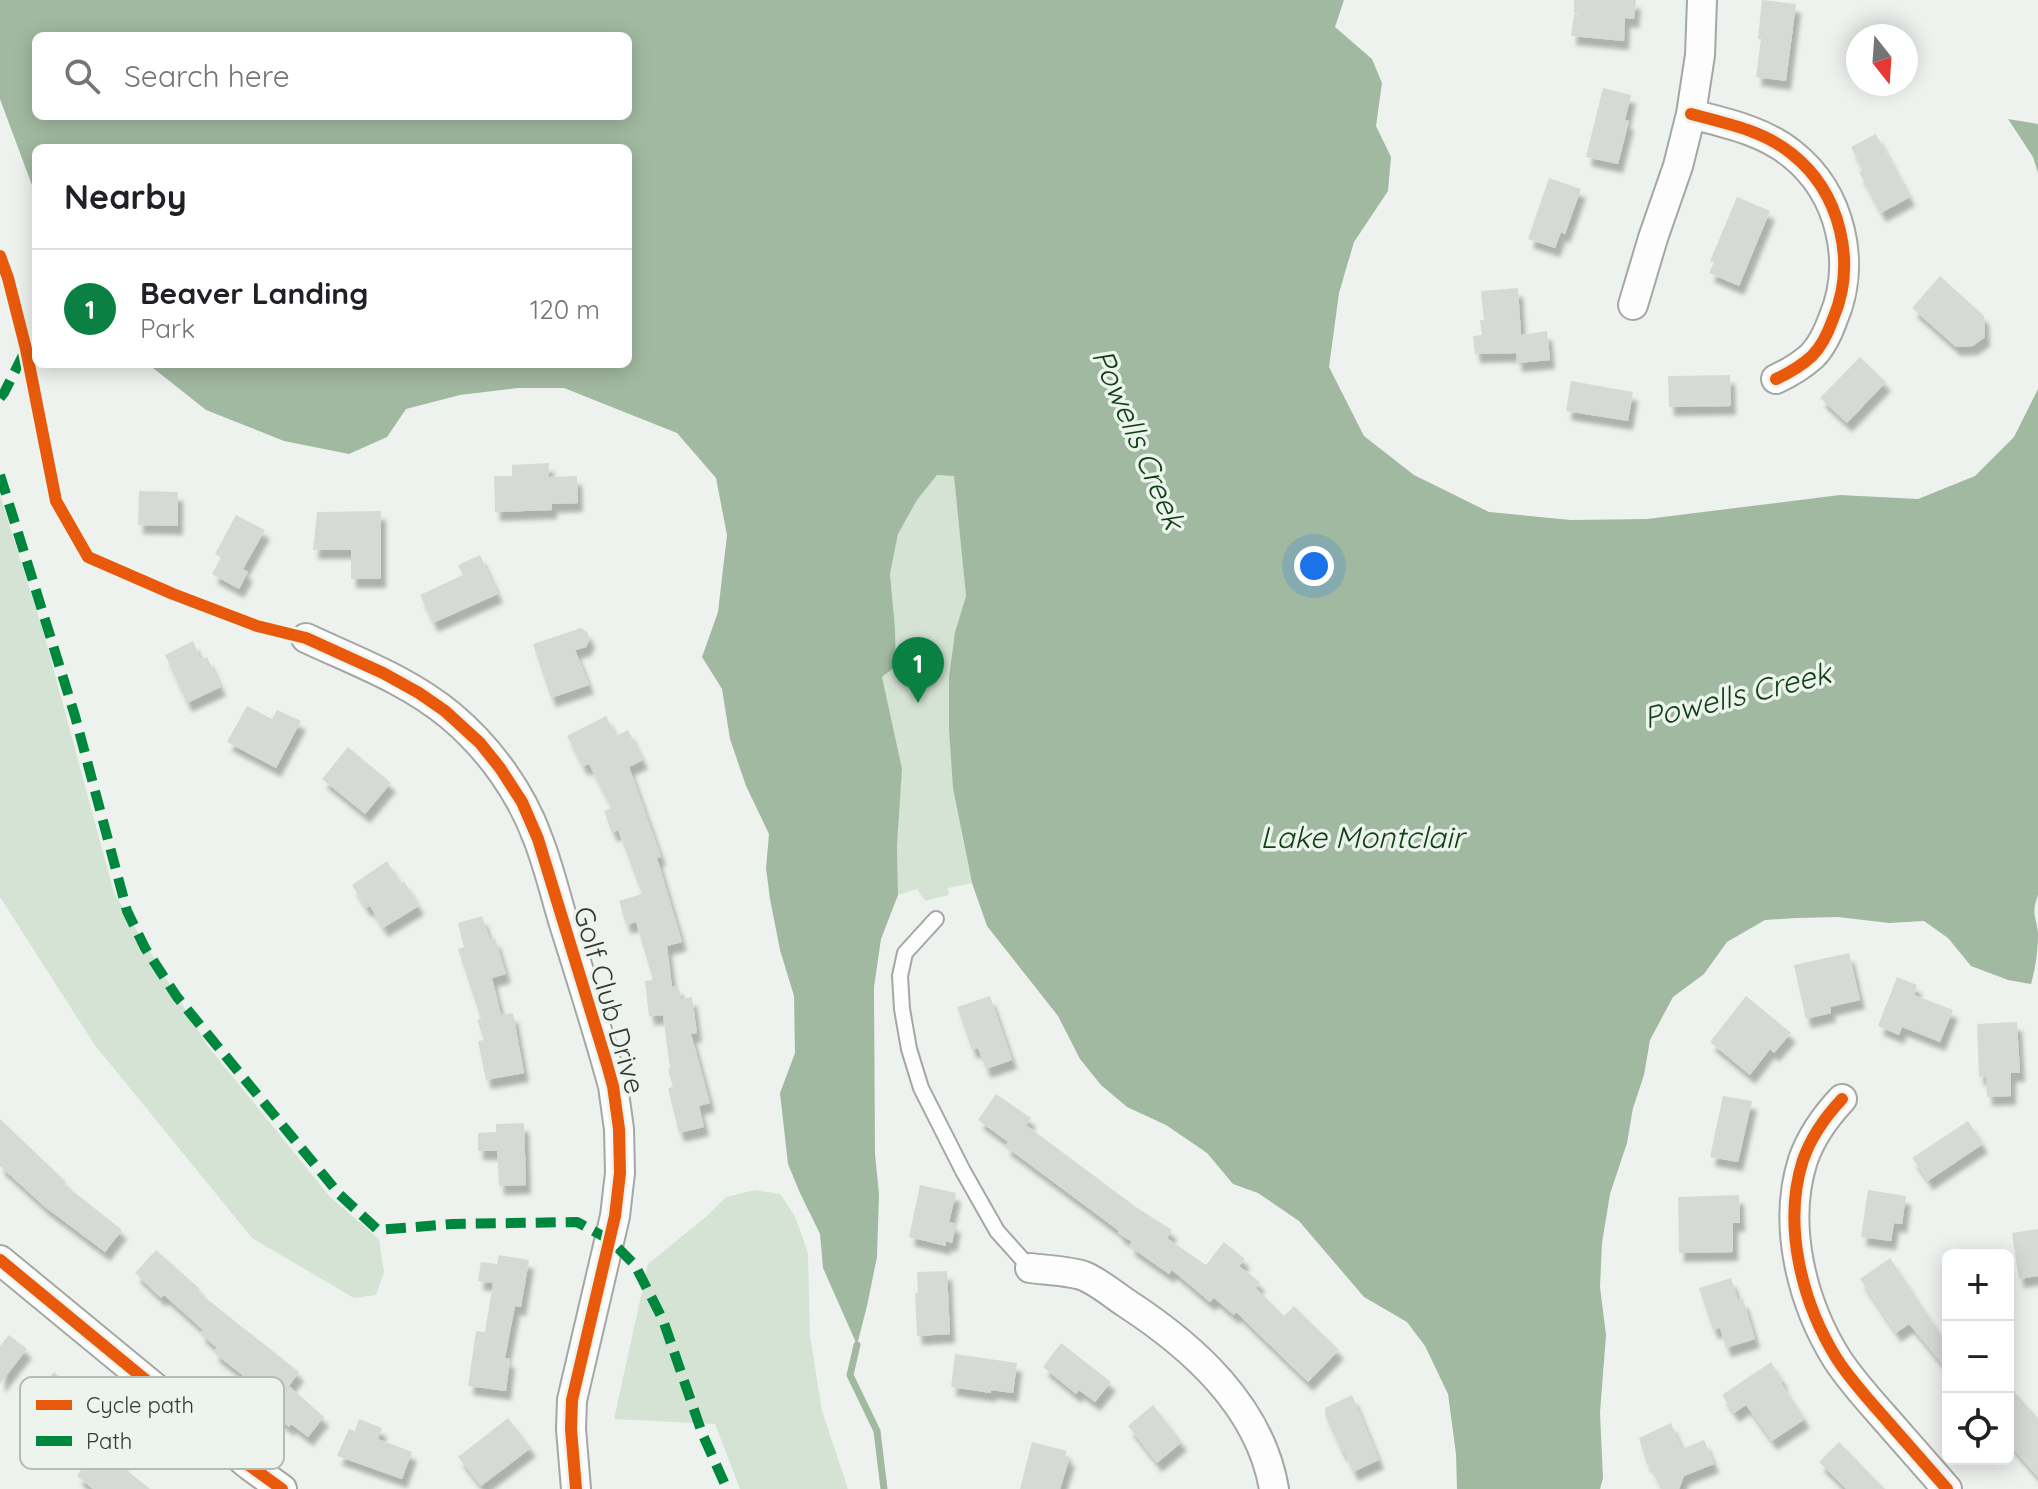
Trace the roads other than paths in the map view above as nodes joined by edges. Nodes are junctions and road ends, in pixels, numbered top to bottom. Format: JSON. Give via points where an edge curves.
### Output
{"nodes":[{"id":1,"x":1702,"y":0,"type":"edge"},
{"id":2,"x":1691,"y":114,"type":"junction"},
{"id":3,"x":1633,"y":305,"type":"dead end"},
{"id":4,"x":1776,"y":379,"type":"dead end"},
{"id":5,"x":306,"y":638,"type":"dead end"},
{"id":6,"x":936,"y":919,"type":"dead end"},
{"id":7,"x":1842,"y":1099,"type":"dead end"},
{"id":8,"x":0,"y":1260,"type":"edge"},
{"id":9,"x":1030,"y":1268,"type":"joint"},
{"id":10,"x":142,"y":1377,"type":"edge"},
{"id":11,"x":254,"y":1469,"type":"edge"},
{"id":12,"x":282,"y":1489,"type":"edge"},
{"id":13,"x":576,"y":1489,"type":"edge"},
{"id":14,"x":1274,"y":1489,"type":"edge"},
{"id":15,"x":1947,"y":1489,"type":"edge"}],
"edges":[{"from":1,"to":2,"type":"street"},
{"from":2,"to":3,"type":"street"},
{"from":2,"to":4,"type":"street","via":[[1770,138],[1794,155],[1822,189],[1840,229],[1845,278],[1827,335],[1797,369]]},
{"from":5,"to":13,"type":"street","name":"Golf Club Drive","via":[[383,673],[451,716],[500,768],[538,839],[613,1086],[619,1129],[615,1216],[572,1400]]},
{"from":6,"to":9,"type":"lane","via":[[905,953],[900,976],[909,1049],[921,1088],[963,1171],[997,1231]]},
{"from":7,"to":15,"type":"street","via":[[1816,1132],[1797,1189],[1795,1222],[1808,1298],[1838,1360]]},
{"from":8,"to":10,"type":"street"},
{"from":9,"to":14,"type":"street","via":[[1085,1276],[1172,1336],[1209,1369],[1247,1418]]},
{"from":11,"to":12,"type":"street"}]}
